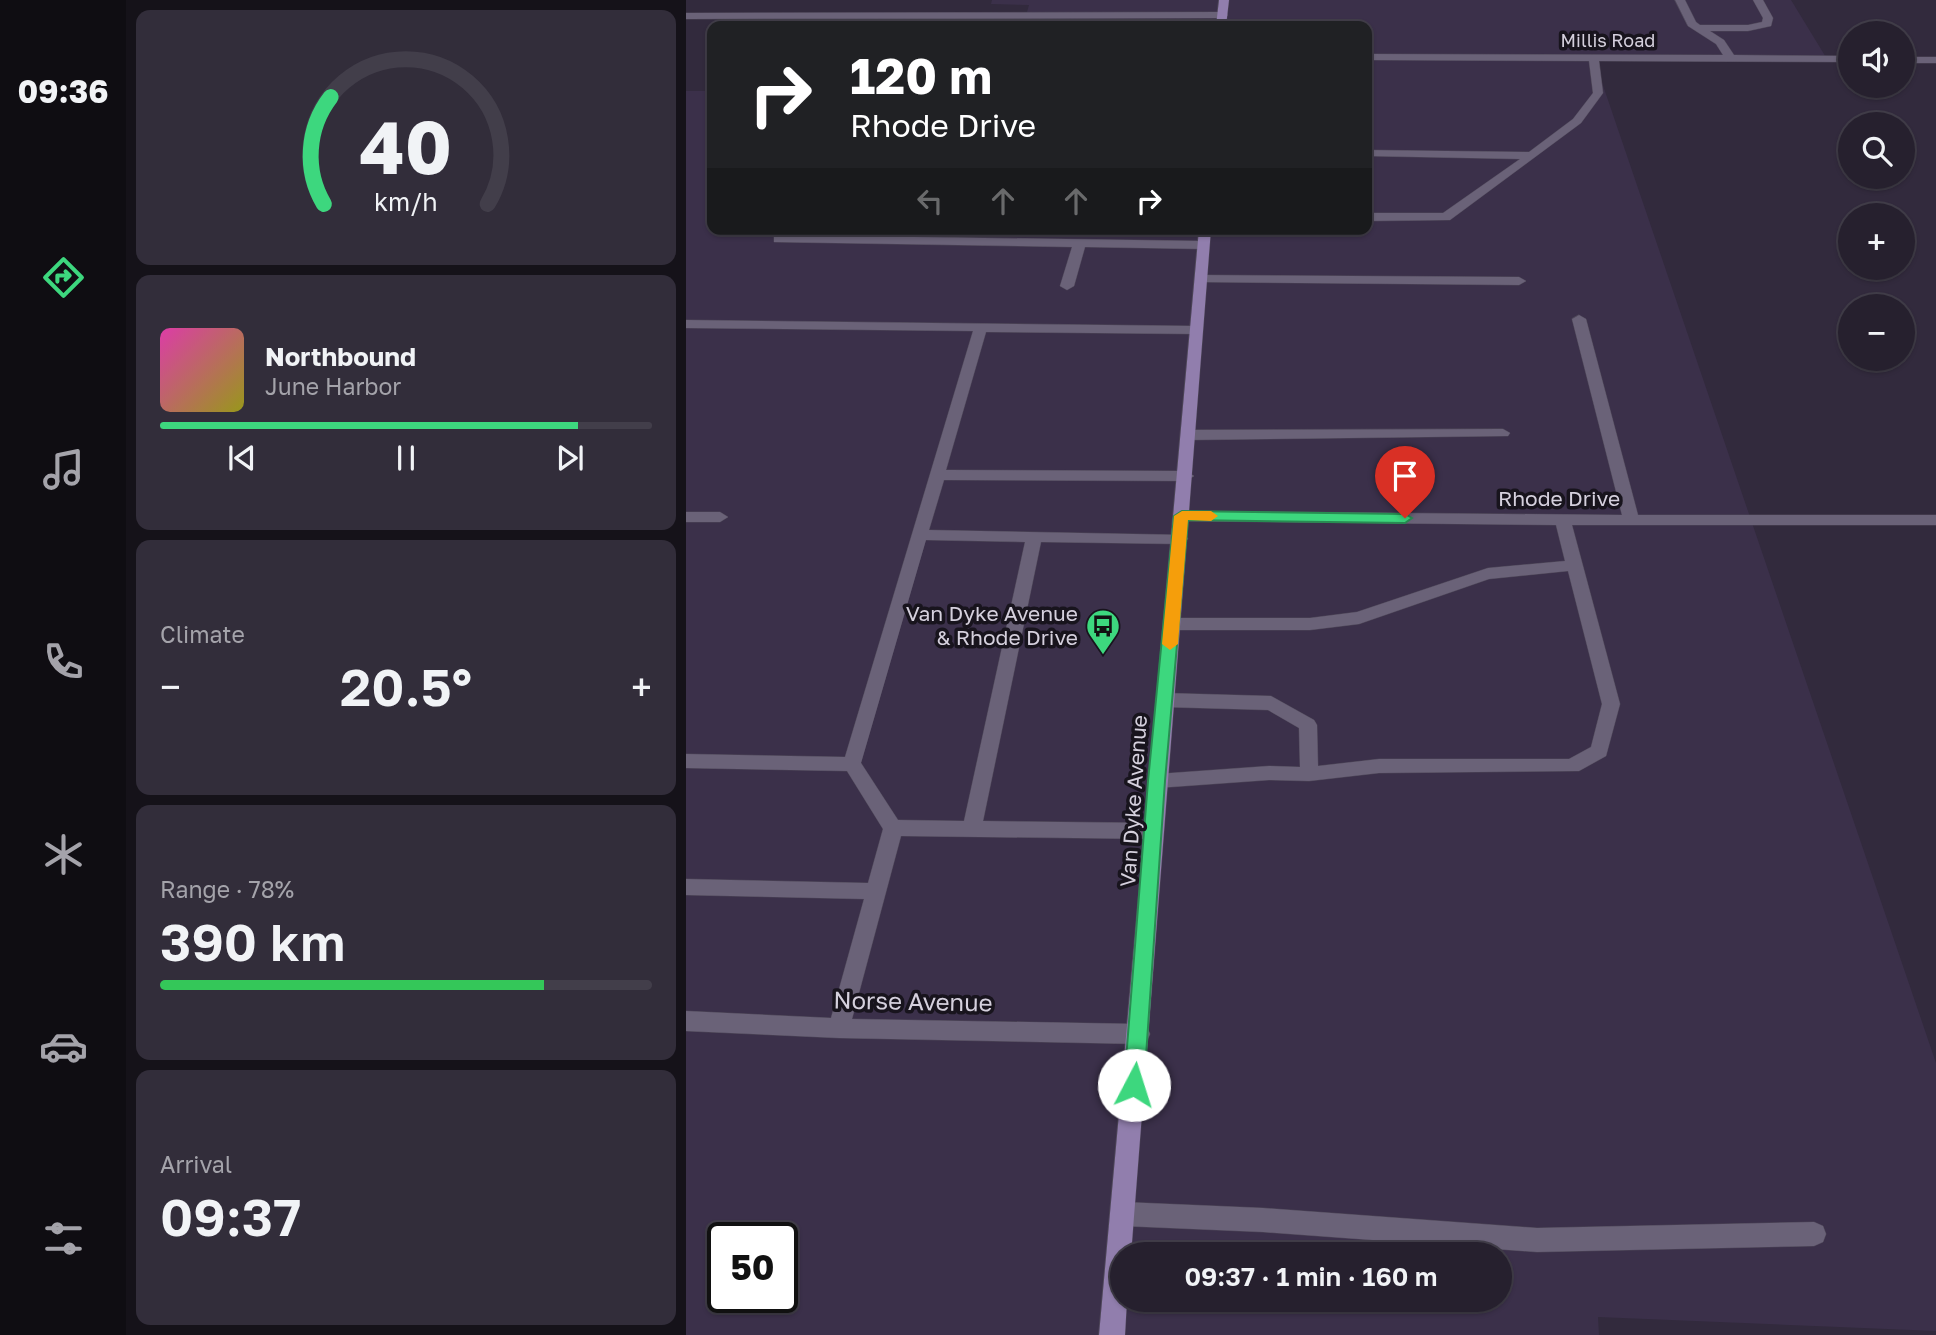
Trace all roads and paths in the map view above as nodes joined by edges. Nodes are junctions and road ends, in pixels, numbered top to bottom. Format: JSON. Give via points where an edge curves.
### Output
{"nodes":[{"id":1,"x":1224,"y":0,"type":"edge"},
{"id":2,"x":1680,"y":0,"type":"edge"},
{"id":3,"x":1758,"y":0,"type":"edge"},
{"id":4,"x":1223,"y":15,"type":"junction"},
{"id":5,"x":686,"y":16,"type":"edge"},
{"id":6,"x":1222,"y":21,"type":"edge"},
{"id":7,"x":1698,"y":28,"type":"junction"},
{"id":8,"x":1372,"y":57,"type":"edge"},
{"id":9,"x":1594,"y":59,"type":"junction"},
{"id":10,"x":1731,"y":59,"type":"junction"},
{"id":11,"x":1838,"y":60,"type":"edge"},
{"id":12,"x":1915,"y":60,"type":"edge"},
{"id":13,"x":1936,"y":60,"type":"edge"},
{"id":14,"x":1372,"y":153,"type":"edge"},
{"id":15,"x":1532,"y":156,"type":"junction"},
{"id":16,"x":1372,"y":217,"type":"edge"},
{"id":17,"x":1204,"y":237,"type":"edge"},
{"id":18,"x":778,"y":239,"type":"dead end"},
{"id":19,"x":1079,"y":244,"type":"junction"},
{"id":20,"x":1200,"y":279,"type":"junction"},
{"id":21,"x":1519,"y":281,"type":"dead end"},
{"id":22,"x":1067,"y":286,"type":"dead end"},
{"id":23,"x":1579,"y":319,"type":"dead end"},
{"id":24,"x":686,"y":324,"type":"edge"},
{"id":25,"x":981,"y":327,"type":"junction"},
{"id":26,"x":1196,"y":330,"type":"junction"},
{"id":27,"x":1503,"y":433,"type":"dead end"},
{"id":28,"x":1189,"y":435,"type":"junction"},
{"id":29,"x":937,"y":475,"type":"junction"},
{"id":30,"x":1186,"y":475,"type":"junction"},
{"id":31,"x":1182,"y":516,"type":"junction"},
{"id":32,"x":686,"y":517,"type":"edge"},
{"id":33,"x":720,"y":517,"type":"dead end"},
{"id":34,"x":1563,"y":520,"type":"junction"},
{"id":35,"x":1631,"y":520,"type":"junction"},
{"id":36,"x":1936,"y":520,"type":"edge"},
{"id":37,"x":919,"y":535,"type":"junction"},
{"id":38,"x":1034,"y":537,"type":"junction"},
{"id":39,"x":1180,"y":539,"type":"junction"},
{"id":40,"x":1576,"y":565,"type":"junction"},
{"id":41,"x":1172,"y":624,"type":"junction"},
{"id":42,"x":1164,"y":700,"type":"junction"},
{"id":43,"x":686,"y":761,"type":"edge"},
{"id":44,"x":852,"y":764,"type":"junction"},
{"id":45,"x":1309,"y":774,"type":"junction"},
{"id":46,"x":1157,"y":781,"type":"junction"},
{"id":47,"x":893,"y":828,"type":"junction"},
{"id":48,"x":972,"y":829,"type":"junction"},
{"id":49,"x":1154,"y":831,"type":"junction"},
{"id":50,"x":686,"y":887,"type":"edge"},
{"id":51,"x":875,"y":891,"type":"junction"},
{"id":52,"x":686,"y":1021,"type":"edge"},
{"id":53,"x":839,"y":1028,"type":"junction"},
{"id":54,"x":1139,"y":1034,"type":"junction"},
{"id":55,"x":1123,"y":1214,"type":"junction"},
{"id":56,"x":1814,"y":1234,"type":"dead end"},
{"id":57,"x":1112,"y":1335,"type":"edge"}],
"edges":[{"from":1,"to":4,"type":"main road"},
{"from":2,"to":7,"type":"street"},
{"from":3,"to":7,"type":"street","via":[[1768,24]]},
{"from":4,"to":5,"type":"street"},
{"from":4,"to":6,"type":"main road"},
{"from":7,"to":10,"type":"street","via":[[1720,42]]},
{"from":8,"to":9,"type":"street","name":"Millis Road"},
{"from":9,"to":10,"type":"street","name":"Millis Road"},
{"from":9,"to":15,"type":"street","via":[[1598,93],[1577,121]]},
{"from":10,"to":11,"type":"street","name":"Millis Road"},
{"from":12,"to":13,"type":"street"},
{"from":14,"to":15,"type":"street"},
{"from":15,"to":16,"type":"street","via":[[1446,217]]},
{"from":17,"to":19,"type":"street"},
{"from":17,"to":20,"type":"main road","name":"Van Dyke Avenue"},
{"from":18,"to":19,"type":"street"},
{"from":19,"to":22,"type":"street"},
{"from":20,"to":21,"type":"street"},
{"from":20,"to":26,"type":"main road","name":"Van Dyke Avenue"},
{"from":23,"to":35,"type":"street"},
{"from":24,"to":25,"type":"street"},
{"from":25,"to":26,"type":"street"},
{"from":25,"to":29,"type":"street"},
{"from":26,"to":28,"type":"main road","name":"Van Dyke Avenue"},
{"from":27,"to":28,"type":"street"},
{"from":28,"to":30,"type":"main road","name":"Van Dyke Avenue"},
{"from":29,"to":30,"type":"street"},
{"from":29,"to":37,"type":"street"},
{"from":30,"to":31,"type":"main road","name":"Van Dyke Avenue"},
{"from":31,"to":34,"type":"street","name":"Rhode Drive"},
{"from":31,"to":39,"type":"main road","name":"Van Dyke Avenue"},
{"from":32,"to":33,"type":"street"},
{"from":34,"to":35,"type":"street","name":"Rhode Drive"},
{"from":34,"to":40,"type":"street"},
{"from":35,"to":36,"type":"street","name":"Rhode Drive"},
{"from":37,"to":38,"type":"street"},
{"from":37,"to":44,"type":"street"},
{"from":38,"to":39,"type":"street"},
{"from":38,"to":48,"type":"street"},
{"from":39,"to":41,"type":"main road","name":"Van Dyke Avenue"},
{"from":40,"to":41,"type":"street","via":[[1488,574],[1359,618],[1310,624]]},
{"from":40,"to":45,"type":"street","via":[[1611,704],[1599,751],[1572,766],[1379,766]]},
{"from":41,"to":42,"type":"main road","name":"Van Dyke Avenue"},
{"from":42,"to":45,"type":"street","via":[[1271,703],[1308,725]]},
{"from":42,"to":46,"type":"main road","name":"Van Dyke Avenue"},
{"from":43,"to":44,"type":"street"},
{"from":44,"to":47,"type":"street"},
{"from":45,"to":46,"type":"street"},
{"from":46,"to":49,"type":"main road","name":"Van Dyke Avenue"},
{"from":47,"to":48,"type":"street"},
{"from":47,"to":51,"type":"street"},
{"from":48,"to":49,"type":"street"},
{"from":49,"to":54,"type":"main road","name":"Van Dyke Avenue"},
{"from":50,"to":51,"type":"street"},
{"from":51,"to":53,"type":"street"},
{"from":52,"to":53,"type":"street","name":"Norse Avenue"},
{"from":53,"to":54,"type":"street","name":"Norse Avenue"},
{"from":54,"to":55,"type":"main road","name":"Van Dyke Avenue"},
{"from":55,"to":56,"type":"street","via":[[1537,1240]]},
{"from":55,"to":57,"type":"main road","name":"Van Dyke Avenue"}]}
